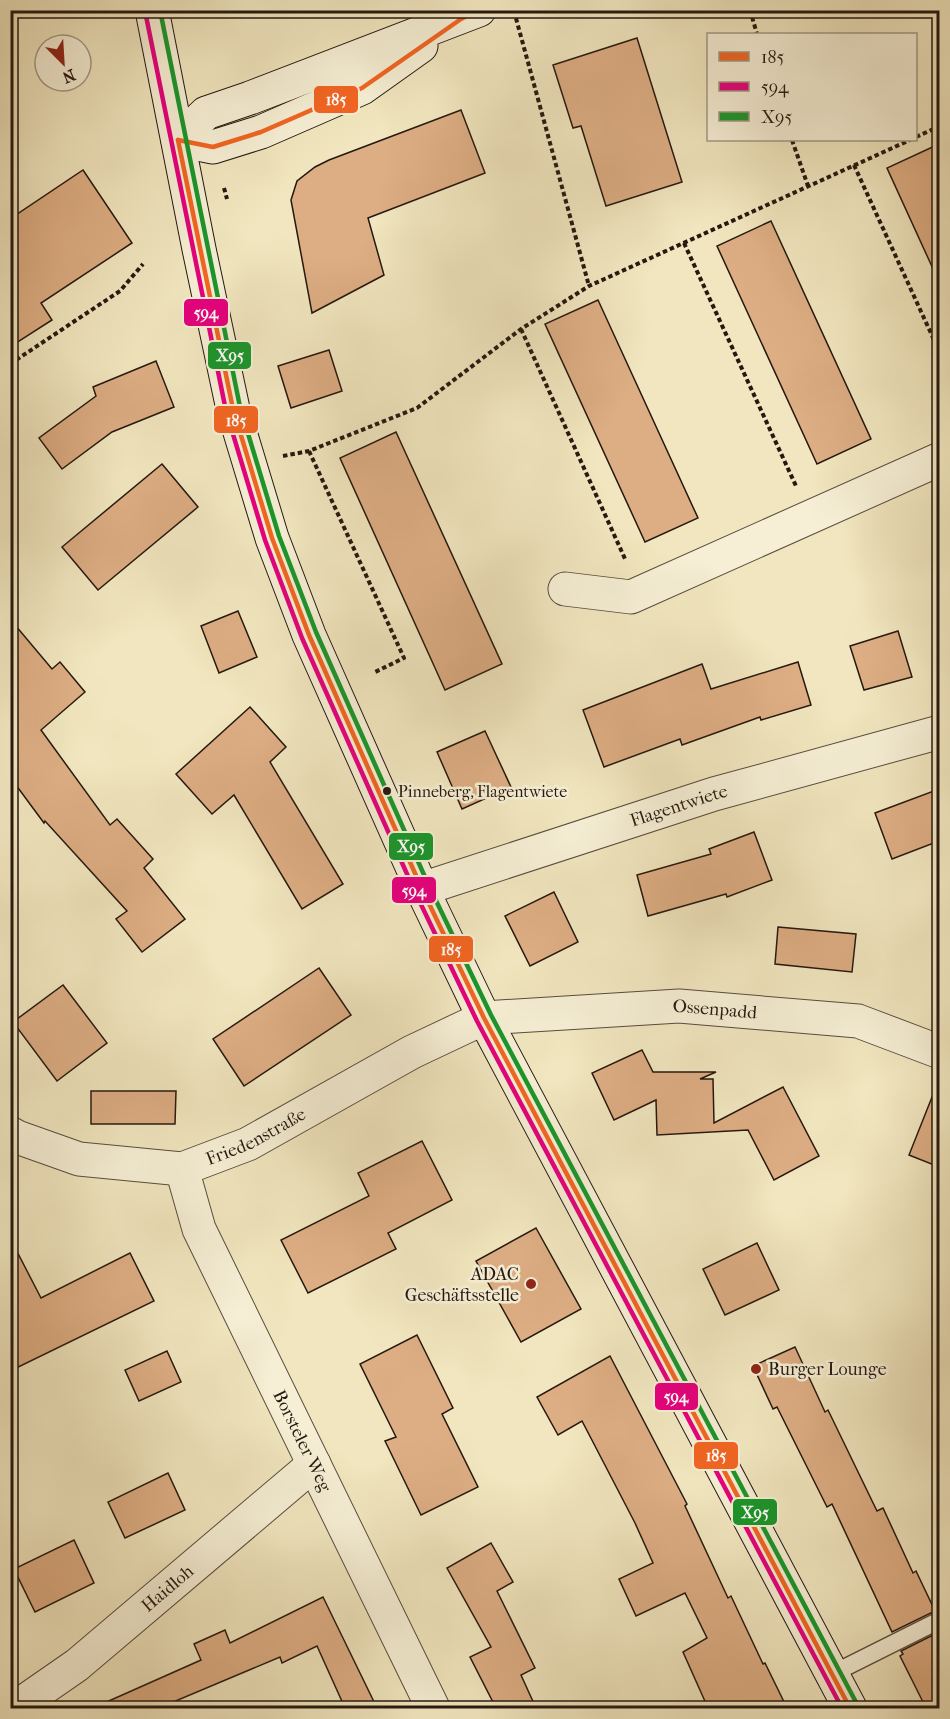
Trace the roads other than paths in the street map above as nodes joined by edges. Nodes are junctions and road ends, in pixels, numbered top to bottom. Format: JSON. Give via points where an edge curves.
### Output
{"nodes":[{"id":1,"x":152,"y":10,"type":"edge"},
{"id":2,"x":470,"y":15,"type":"edge"},
{"id":3,"x":178,"y":140,"type":"junction"},
{"id":4,"x":939,"y":459,"type":"edge"},
{"id":5,"x":565,"y":589,"type":"dead end"},
{"id":6,"x":939,"y":732,"type":"edge"},
{"id":7,"x":422,"y":889,"type":"junction"},
{"id":8,"x":483,"y":1018,"type":"junction"},
{"id":9,"x":939,"y":1052,"type":"edge"},
{"id":10,"x":10,"y":1132,"type":"edge"},
{"id":11,"x":182,"y":1169,"type":"junction"},
{"id":12,"x":314,"y":1464,"type":"junction"},
{"id":13,"x":939,"y":1620,"type":"edge"},
{"id":14,"x":832,"y":1674,"type":"junction"},
{"id":15,"x":15,"y":1708,"type":"edge"},
{"id":16,"x":433,"y":1708,"type":"edge"},
{"id":17,"x":850,"y":1708,"type":"edge"}],
"edges":[{"from":1,"to":3,"type":"street"},
{"from":2,"to":3,"type":"street","via":[[206,113]]},
{"from":3,"to":7,"type":"street","via":[[233,409],[257,492],[309,635]]},
{"from":4,"to":5,"type":"street","via":[[631,597]]},
{"from":6,"to":7,"type":"street","name":"Flagentwiete","via":[[714,795]]},
{"from":7,"to":8,"type":"street"},
{"from":8,"to":9,"type":"street","name":"Ossenpadd","via":[[679,1006],[858,1021]]},
{"from":8,"to":11,"type":"street","name":"Friedenstraße","via":[[412,1052],[248,1144]]},
{"from":8,"to":14,"type":"street"},
{"from":10,"to":11,"type":"street","name":"Friedenstraße","via":[[79,1159]]},
{"from":11,"to":12,"type":"street","name":"Borsteler Weg","via":[[199,1229]]},
{"from":12,"to":15,"type":"street","name":"Haidloh","via":[[77,1665]]},
{"from":12,"to":16,"type":"street","name":"Borsteler Weg"},
{"from":13,"to":14,"type":"lane"},
{"from":14,"to":17,"type":"street"}]}
